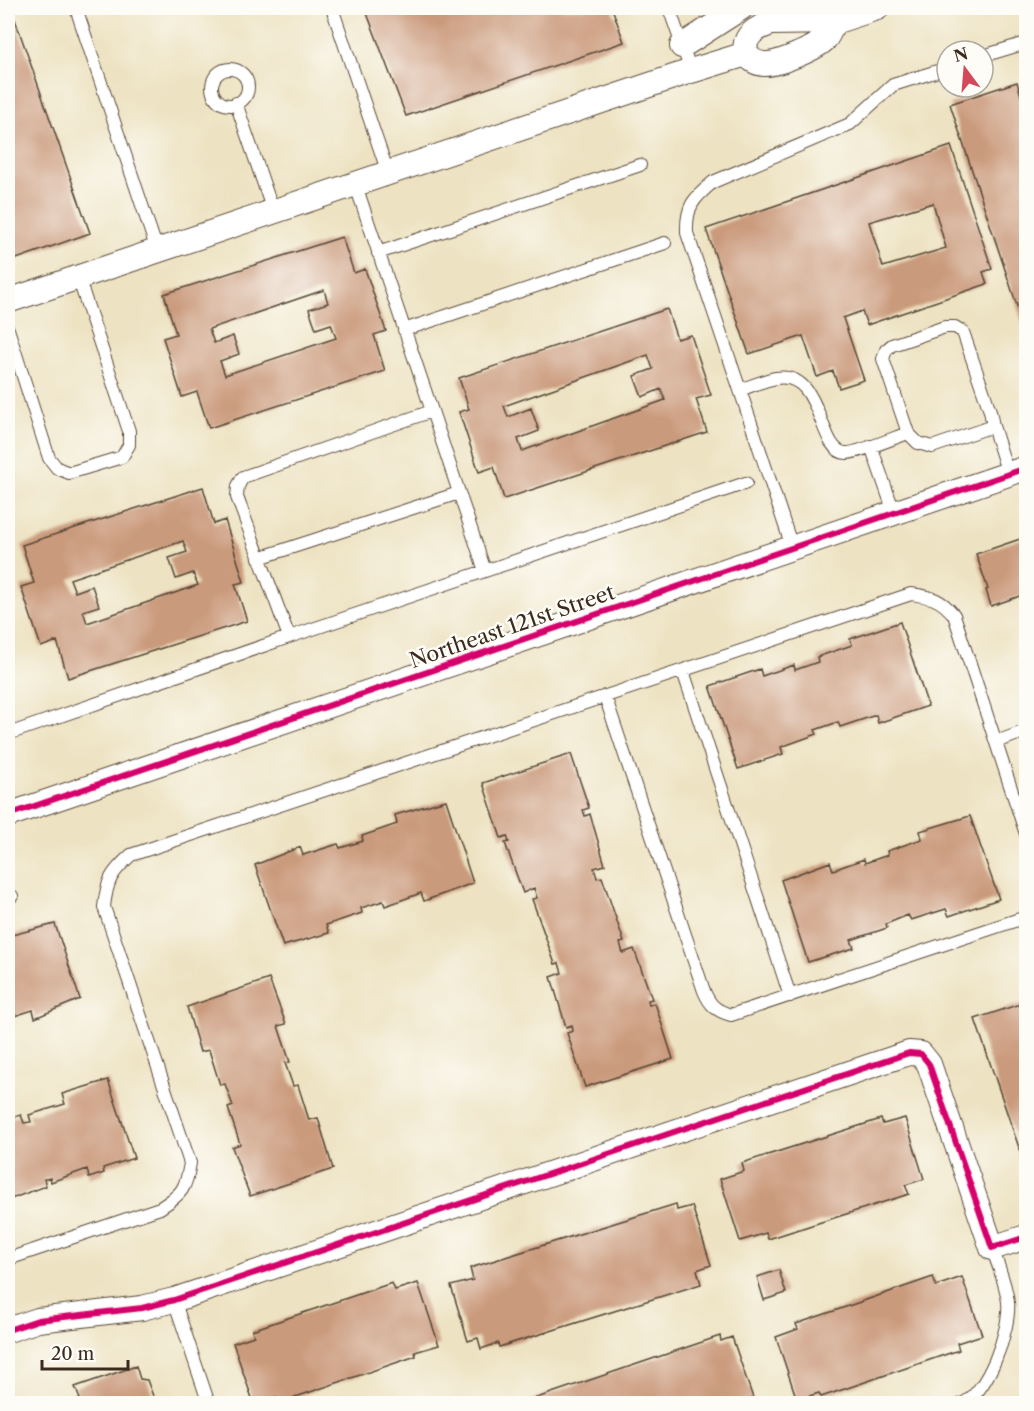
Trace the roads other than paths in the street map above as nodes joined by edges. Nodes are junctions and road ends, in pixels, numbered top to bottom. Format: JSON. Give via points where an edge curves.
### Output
{"nodes":[{"id":1,"x":76,"y":8,"type":"edge"},
{"id":2,"x":332,"y":8,"type":"edge"},
{"id":3,"x":669,"y":8,"type":"edge"},
{"id":4,"x":741,"y":8,"type":"edge"},
{"id":5,"x":795,"y":8,"type":"edge"},
{"id":6,"x":877,"y":8,"type":"edge"},
{"id":7,"x":832,"y":15,"type":"edge"},
{"id":8,"x":1026,"y":43,"type":"edge"},
{"id":9,"x":682,"y":46,"type":"junction"},
{"id":10,"x":995,"y":52,"type":"edge"},
{"id":11,"x":746,"y":54,"type":"junction"},
{"id":12,"x":691,"y":71,"type":"junction"},
{"id":13,"x":935,"y":72,"type":"edge"},
{"id":14,"x":236,"y":104,"type":"dead end"},
{"id":15,"x":640,"y":165,"type":"dead end"},
{"id":16,"x":388,"y":173,"type":"junction"},
{"id":17,"x":356,"y":183,"type":"junction"},
{"id":18,"x":273,"y":211,"type":"junction"},
{"id":19,"x":665,"y":243,"type":"dead end"},
{"id":20,"x":157,"y":250,"type":"junction"},
{"id":21,"x":378,"y":253,"type":"junction"},
{"id":22,"x":78,"y":277,"type":"junction"},
{"id":23,"x":8,"y":301,"type":"edge"},
{"id":24,"x":8,"y":329,"type":"edge"},
{"id":25,"x":404,"y":330,"type":"junction"},
{"id":26,"x":740,"y":390,"type":"junction"},
{"id":27,"x":432,"y":411,"type":"junction"},
{"id":28,"x":993,"y":426,"type":"junction"},
{"id":29,"x":908,"y":433,"type":"junction"},
{"id":30,"x":871,"y":446,"type":"junction"},
{"id":31,"x":1017,"y":471,"type":"edge"},
{"id":32,"x":746,"y":483,"type":"dead end"},
{"id":33,"x":459,"y":493,"type":"junction"},
{"id":34,"x":894,"y":512,"type":"junction"},
{"id":35,"x":792,"y":547,"type":"junction"},
{"id":36,"x":259,"y":558,"type":"junction"},
{"id":37,"x":485,"y":571,"type":"junction"},
{"id":38,"x":289,"y":637,"type":"junction"},
{"id":39,"x":682,"y":670,"type":"junction"},
{"id":40,"x":605,"y":696,"type":"junction"},
{"id":41,"x":1026,"y":731,"type":"edge"},
{"id":42,"x":8,"y":734,"type":"edge"},
{"id":43,"x":996,"y":742,"type":"junction"},
{"id":44,"x":8,"y":815,"type":"edge"},
{"id":45,"x":1026,"y":834,"type":"edge"},
{"id":46,"x":1026,"y":917,"type":"edge"},
{"id":47,"x":790,"y":996,"type":"junction"},
{"id":48,"x":1026,"y":1237,"type":"edge"},
{"id":49,"x":992,"y":1248,"type":"junction"},
{"id":50,"x":8,"y":1259,"type":"edge"},
{"id":51,"x":174,"y":1300,"type":"junction"},
{"id":52,"x":8,"y":1330,"type":"edge"},
{"id":53,"x":209,"y":1404,"type":"edge"},
{"id":54,"x":961,"y":1404,"type":"edge"}],
"edges":[{"from":1,"to":20,"type":"lane"},
{"from":2,"to":16,"type":"lane"},
{"from":3,"to":9,"type":"lane"},
{"from":4,"to":9,"type":"street"},
{"from":5,"to":7,"type":"street"},
{"from":6,"to":7,"type":"street"},
{"from":7,"to":11,"type":"street","via":[[762,26],[747,39]]},
{"from":7,"to":11,"type":"street","via":[[825,39],[815,47],[765,64]]},
{"from":8,"to":10,"type":"lane"},
{"from":9,"to":12,"type":"lane"},
{"from":11,"to":12,"type":"street"},
{"from":12,"to":16,"type":"street"},
{"from":13,"to":26,"type":"lane","via":[[892,85],[850,124],[713,182],[696,196],[687,214],[687,233]]},
{"from":14,"to":18,"type":"lane"},
{"from":15,"to":21,"type":"lane"},
{"from":16,"to":17,"type":"street"},
{"from":17,"to":18,"type":"street"},
{"from":17,"to":21,"type":"lane"},
{"from":18,"to":20,"type":"street"},
{"from":19,"to":25,"type":"lane"},
{"from":20,"to":22,"type":"street"},
{"from":21,"to":25,"type":"lane"},
{"from":22,"to":23,"type":"street"},
{"from":22,"to":24,"type":"lane","via":[[129,431],[129,445],[122,457],[69,473],[57,468],[49,458]]},
{"from":25,"to":27,"type":"lane"},
{"from":26,"to":30,"type":"lane","via":[[777,378],[793,380],[806,390],[818,408],[836,451],[847,453]]},
{"from":26,"to":35,"type":"lane"},
{"from":27,"to":33,"type":"lane"},
{"from":27,"to":36,"type":"lane","via":[[243,477],[237,497]]},
{"from":28,"to":29,"type":"lane","via":[[932,447],[918,443]]},
{"from":28,"to":29,"type":"lane","via":[[963,332],[945,327],[886,350],[883,359]]},
{"from":28,"to":31,"type":"lane"},
{"from":29,"to":30,"type":"lane"},
{"from":30,"to":34,"type":"lane"},
{"from":31,"to":34,"type":"street","name":"Northeast 121st Street"},
{"from":32,"to":37,"type":"lane"},
{"from":33,"to":36,"type":"lane"},
{"from":33,"to":37,"type":"lane"},
{"from":34,"to":35,"type":"street","name":"Northeast 121st Street"},
{"from":35,"to":44,"type":"street","name":"Northeast 121st Street"},
{"from":36,"to":38,"type":"lane"},
{"from":37,"to":38,"type":"lane"},
{"from":38,"to":42,"type":"lane"},
{"from":39,"to":40,"type":"lane"},
{"from":39,"to":43,"type":"lane","via":[[910,594],[929,596],[944,603],[954,615]]},
{"from":39,"to":47,"type":"lane"},
{"from":40,"to":47,"type":"lane","via":[[708,1002],[718,1011],[732,1015]]},
{"from":40,"to":50,"type":"lane","via":[[131,855],[115,870],[106,889],[104,907],[190,1163],[187,1183],[176,1198],[160,1209]]},
{"from":41,"to":43,"type":"lane"},
{"from":43,"to":45,"type":"lane"},
{"from":46,"to":47,"type":"lane"},
{"from":48,"to":49,"type":"street"},
{"from":49,"to":51,"type":"street","via":[[929,1064],[921,1054],[909,1053]]},
{"from":49,"to":54,"type":"lane","via":[[1008,1303],[1007,1327],[977,1393]]},
{"from":51,"to":52,"type":"street","via":[[142,1308],[38,1320]]},
{"from":51,"to":53,"type":"lane"}]}
